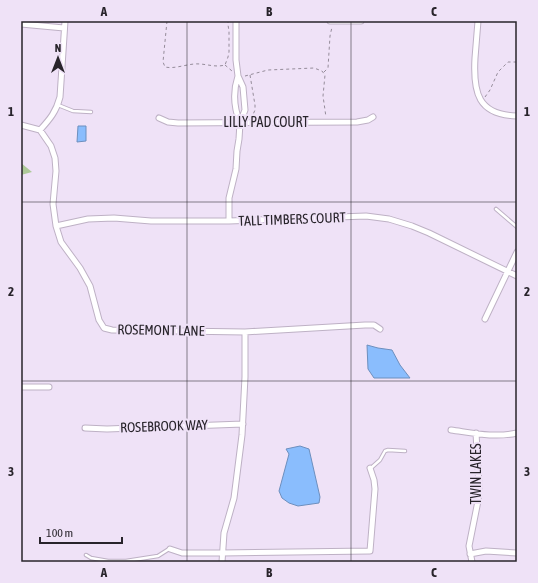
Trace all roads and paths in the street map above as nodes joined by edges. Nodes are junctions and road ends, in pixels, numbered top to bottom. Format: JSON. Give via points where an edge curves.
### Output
{"nodes":[{"id":1,"x":65,"y":21,"type":"edge"},
{"id":2,"x":167,"y":21,"type":"edge"},
{"id":3,"x":228,"y":21,"type":"edge"},
{"id":4,"x":236,"y":21,"type":"edge"},
{"id":5,"x":330,"y":21,"type":"edge"},
{"id":6,"x":334,"y":21,"type":"edge"},
{"id":7,"x":360,"y":21,"type":"edge"},
{"id":8,"x":478,"y":21,"type":"edge"},
{"id":9,"x":21,"y":24,"type":"edge"},
{"id":10,"x":64,"y":28,"type":"junction"},
{"id":11,"x":517,"y":62,"type":"edge"},
{"id":12,"x":225,"y":65,"type":"junction"},
{"id":13,"x":324,"y":72,"type":"junction"},
{"id":14,"x":250,"y":75,"type":"junction"},
{"id":15,"x":238,"y":76,"type":"junction"},
{"id":16,"x":483,"y":104,"type":"junction"},
{"id":17,"x":58,"y":105,"type":"junction"},
{"id":18,"x":91,"y":112,"type":"dead end"},
{"id":19,"x":517,"y":116,"type":"edge"},
{"id":20,"x":373,"y":117,"type":"dead end"},
{"id":21,"x":159,"y":118,"type":"dead end"},
{"id":22,"x":251,"y":118,"type":"dead end"},
{"id":23,"x":327,"y":122,"type":"junction"},
{"id":24,"x":240,"y":123,"type":"junction"},
{"id":25,"x":21,"y":125,"type":"edge"},
{"id":26,"x":40,"y":130,"type":"junction"},
{"id":27,"x":496,"y":209,"type":"dead end"},
{"id":28,"x":229,"y":221,"type":"junction"},
{"id":29,"x":56,"y":226,"type":"junction"},
{"id":30,"x":517,"y":226,"type":"edge"},
{"id":31,"x":517,"y":252,"type":"edge"},
{"id":32,"x":507,"y":271,"type":"junction"},
{"id":33,"x":517,"y":276,"type":"edge"},
{"id":34,"x":485,"y":319,"type":"dead end"},
{"id":35,"x":380,"y":329,"type":"dead end"},
{"id":36,"x":244,"y":332,"type":"junction"},
{"id":37,"x":21,"y":387,"type":"edge"},
{"id":38,"x":49,"y":387,"type":"dead end"},
{"id":39,"x":243,"y":424,"type":"junction"},
{"id":40,"x":85,"y":428,"type":"dead end"},
{"id":41,"x":451,"y":430,"type":"dead end"},
{"id":42,"x":517,"y":433,"type":"edge"},
{"id":43,"x":476,"y":434,"type":"junction"},
{"id":44,"x":406,"y":451,"type":"dead end"},
{"id":45,"x":370,"y":468,"type":"joint"},
{"id":46,"x":170,"y":549,"type":"joint"},
{"id":47,"x":222,"y":553,"type":"junction"},
{"id":48,"x":517,"y":553,"type":"edge"},
{"id":49,"x":470,"y":554,"type":"junction"},
{"id":50,"x":86,"y":555,"type":"dead end"},
{"id":51,"x":222,"y":562,"type":"edge"},
{"id":52,"x":472,"y":562,"type":"edge"}],
"edges":[{"from":1,"to":10,"type":"street"},
{"from":2,"to":12,"type":"path","via":[[163,58],[165,66],[170,68],[195,64]]},
{"from":3,"to":12,"type":"path","via":[[229,52]]},
{"from":4,"to":15,"type":"street"},
{"from":5,"to":6,"type":"street"},
{"from":6,"to":7,"type":"street"},
{"from":6,"to":13,"type":"path","via":[[330,36],[328,68]]},
{"from":8,"to":16,"type":"street","via":[[475,81]]},
{"from":9,"to":10,"type":"street"},
{"from":10,"to":17,"type":"street"},
{"from":11,"to":16,"type":"path","via":[[508,62],[498,72]]},
{"from":12,"to":15,"type":"path"},
{"from":13,"to":14,"type":"path","via":[[314,68],[278,69]]},
{"from":13,"to":23,"type":"path"},
{"from":14,"to":15,"type":"path"},
{"from":14,"to":22,"type":"path","via":[[255,105]]},
{"from":15,"to":24,"type":"street","via":[[235,85],[236,112]]},
{"from":15,"to":24,"type":"street","via":[[243,88],[245,110]]},
{"from":16,"to":19,"type":"street","via":[[504,116]]},
{"from":17,"to":18,"type":"lane","via":[[73,111]]},
{"from":17,"to":26,"type":"street"},
{"from":20,"to":23,"type":"street","name":"LILLY PAD COURT","via":[[357,122]]},
{"from":21,"to":24,"type":"street","name":"LILLY PAD COURT","via":[[178,123]]},
{"from":23,"to":24,"type":"street","name":"LILLY PAD COURT"},
{"from":24,"to":28,"type":"street","via":[[236,169],[229,198]]},
{"from":25,"to":26,"type":"street"},
{"from":26,"to":29,"type":"street","name":"ROSEMONT LANE","via":[[51,146],[55,158],[53,204]]},
{"from":27,"to":30,"type":"lane"},
{"from":28,"to":29,"type":"street","name":"TALL TIMBERS COURT","via":[[101,218]]},
{"from":28,"to":32,"type":"street","name":"TALL TIMBERS COURT","via":[[346,216],[389,219],[429,233]]},
{"from":29,"to":36,"type":"street","name":"ROSEMONT LANE","via":[[61,242],[90,286],[99,320],[104,328]]},
{"from":31,"to":32,"type":"street"},
{"from":32,"to":33,"type":"street","name":"TALL TIMBERS COURT"},
{"from":32,"to":34,"type":"street"},
{"from":35,"to":36,"type":"street","name":"ROSEMONT LANE","via":[[374,325],[365,325]]},
{"from":36,"to":39,"type":"street"},
{"from":37,"to":38,"type":"street"},
{"from":39,"to":40,"type":"street","name":"ROSEBROOK WAY"},
{"from":39,"to":47,"type":"street","via":[[234,498],[224,533]]},
{"from":41,"to":43,"type":"street"},
{"from":42,"to":43,"type":"street"},
{"from":43,"to":49,"type":"street","name":"TWIN LAKES","via":[[479,486],[469,546]]},
{"from":44,"to":45,"type":"lane","via":[[385,451],[380,460]]},
{"from":45,"to":47,"type":"street","via":[[375,489],[370,551]]},
{"from":46,"to":47,"type":"street","via":[[182,553]]},
{"from":46,"to":50,"type":"lane","via":[[158,556],[126,561],[108,561]]},
{"from":47,"to":51,"type":"street"},
{"from":48,"to":49,"type":"street","via":[[486,551]]},
{"from":49,"to":52,"type":"street","name":"TWIN LAKES"}]}
